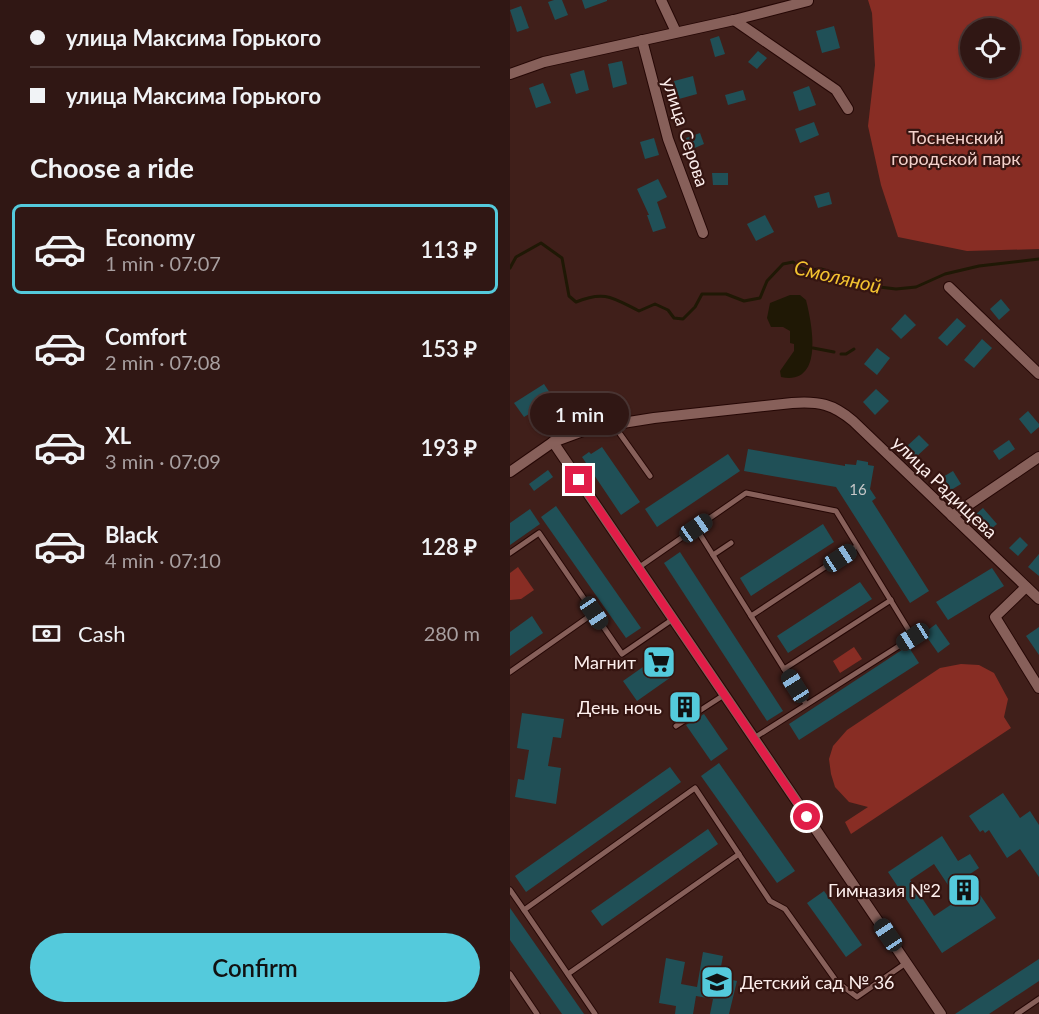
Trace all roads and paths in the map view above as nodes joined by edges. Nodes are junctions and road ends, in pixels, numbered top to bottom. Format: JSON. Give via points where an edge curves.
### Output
{"nodes":[{"id":1,"x":661,"y":0,"type":"edge"},
{"id":2,"x":811,"y":1,"type":"edge"},
{"id":3,"x":734,"y":20,"type":"junction"},
{"id":4,"x":676,"y":32,"type":"junction"},
{"id":5,"x":642,"y":40,"type":"junction"},
{"id":6,"x":510,"y":74,"type":"edge"},
{"id":7,"x":848,"y":109,"type":"dead end"},
{"id":8,"x":703,"y":233,"type":"dead end"},
{"id":9,"x":949,"y":287,"type":"dead end"},
{"id":10,"x":1039,"y":374,"type":"edge"},
{"id":11,"x":614,"y":424,"type":"junction"},
{"id":12,"x":553,"y":442,"type":"junction"},
{"id":13,"x":1039,"y":457,"type":"edge"},
{"id":14,"x":510,"y":472,"type":"edge"},
{"id":15,"x":650,"y":476,"type":"dead end"},
{"id":16,"x":952,"y":516,"type":"junction"},
{"id":17,"x":696,"y":528,"type":"junction"},
{"id":18,"x":731,"y":543,"type":"dead end"},
{"id":19,"x":857,"y":546,"type":"junction"},
{"id":20,"x":510,"y":553,"type":"edge"},
{"id":21,"x":713,"y":555,"type":"junction"},
{"id":22,"x":638,"y":568,"type":"junction"},
{"id":23,"x":1026,"y":587,"type":"junction"},
{"id":24,"x":1039,"y":599,"type":"edge"},
{"id":25,"x":891,"y":600,"type":"junction"},
{"id":26,"x":594,"y":613,"type":"junction"},
{"id":27,"x":751,"y":616,"type":"junction"},
{"id":28,"x":673,"y":619,"type":"junction"},
{"id":29,"x":784,"y":669,"type":"junction"},
{"id":30,"x":510,"y":672,"type":"edge"},
{"id":31,"x":1039,"y":688,"type":"edge"},
{"id":32,"x":724,"y":695,"type":"junction"},
{"id":33,"x":806,"y":704,"type":"junction"},
{"id":34,"x":676,"y":726,"type":"dead end"},
{"id":35,"x":754,"y":739,"type":"junction"},
{"id":36,"x":739,"y":854,"type":"junction"},
{"id":37,"x":510,"y":890,"type":"edge"},
{"id":38,"x":524,"y":910,"type":"junction"},
{"id":39,"x":906,"y":963,"type":"junction"},
{"id":40,"x":510,"y":974,"type":"edge"},
{"id":41,"x":568,"y":974,"type":"junction"},
{"id":42,"x":1039,"y":999,"type":"edge"},
{"id":43,"x":537,"y":1014,"type":"edge"},
{"id":44,"x":595,"y":1014,"type":"edge"},
{"id":45,"x":941,"y":1014,"type":"edge"},
{"id":46,"x":1017,"y":1014,"type":"edge"}],
"edges":[{"from":1,"to":4,"type":"street"},
{"from":2,"to":3,"type":"street"},
{"from":3,"to":4,"type":"street"},
{"from":3,"to":7,"type":"street","via":[[836,90]]},
{"from":4,"to":5,"type":"street"},
{"from":5,"to":6,"type":"street","via":[[544,62]]},
{"from":5,"to":8,"type":"street","name":"улица Серова","via":[[668,140]]},
{"from":9,"to":10,"type":"street"},
{"from":11,"to":12,"type":"street"},
{"from":11,"to":15,"type":"lane"},
{"from":11,"to":16,"type":"street","name":"улица Радищева","via":[[792,403],[824,404],[853,421]]},
{"from":12,"to":14,"type":"street"},
{"from":12,"to":22,"type":"street"},
{"from":13,"to":16,"type":"street"},
{"from":16,"to":23,"type":"street","name":"улица Радищева"},
{"from":17,"to":19,"type":"lane","via":[[746,493],[836,511]]},
{"from":17,"to":21,"type":"lane"},
{"from":17,"to":22,"type":"lane"},
{"from":18,"to":21,"type":"lane"},
{"from":19,"to":25,"type":"lane"},
{"from":19,"to":27,"type":"lane"},
{"from":20,"to":26,"type":"lane","via":[[538,533]]},
{"from":21,"to":27,"type":"lane"},
{"from":22,"to":28,"type":"street"},
{"from":23,"to":24,"type":"street","name":"улица Радищева"},
{"from":23,"to":31,"type":"street","via":[[995,617]]},
{"from":25,"to":29,"type":"lane"},
{"from":25,"to":33,"type":"lane","via":[[913,637]]},
{"from":26,"to":28,"type":"lane","via":[[622,654]]},
{"from":26,"to":30,"type":"lane"},
{"from":27,"to":29,"type":"lane"},
{"from":28,"to":32,"type":"street"},
{"from":29,"to":33,"type":"lane"},
{"from":32,"to":34,"type":"lane"},
{"from":32,"to":35,"type":"street"},
{"from":33,"to":35,"type":"lane"},
{"from":35,"to":39,"type":"street"},
{"from":36,"to":38,"type":"lane","via":[[694,788]]},
{"from":36,"to":39,"type":"lane","via":[[770,901],[785,909],[837,982],[857,997]]},
{"from":36,"to":41,"type":"lane"},
{"from":37,"to":38,"type":"lane"},
{"from":38,"to":41,"type":"lane"},
{"from":39,"to":45,"type":"street"},
{"from":40,"to":43,"type":"lane"},
{"from":41,"to":44,"type":"lane"},
{"from":42,"to":46,"type":"lane"}]}
